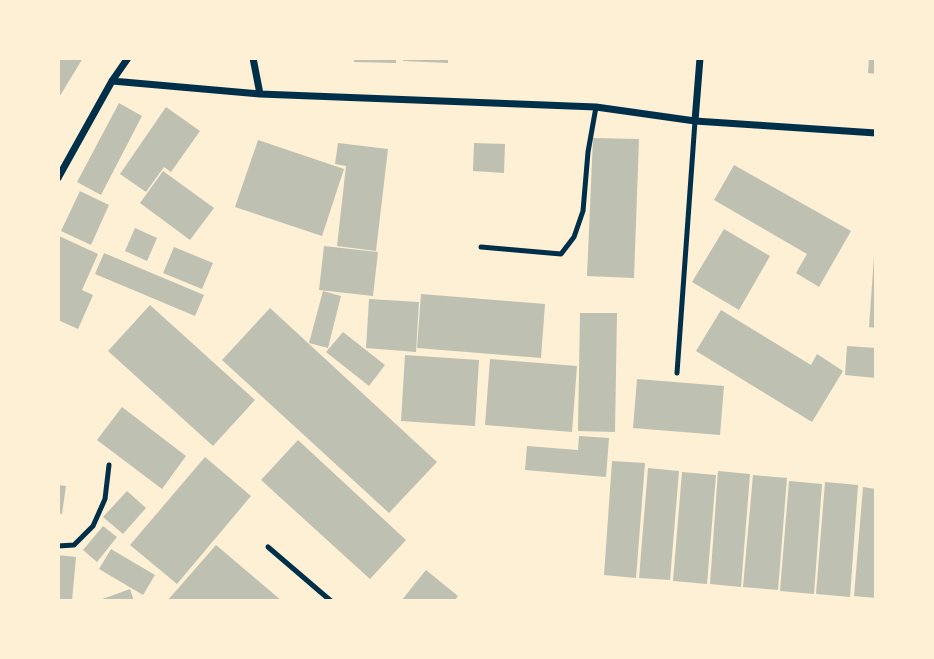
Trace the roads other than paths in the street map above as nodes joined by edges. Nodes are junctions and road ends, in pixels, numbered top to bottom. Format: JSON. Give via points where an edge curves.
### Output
{"nodes":[{"id":1,"x":128,"y":58,"type":"edge"},
{"id":2,"x":253,"y":58,"type":"edge"},
{"id":3,"x":700,"y":58,"type":"edge"},
{"id":4,"x":112,"y":81,"type":"junction"},
{"id":5,"x":260,"y":94,"type":"junction"},
{"id":6,"x":596,"y":107,"type":"junction"},
{"id":7,"x":695,"y":121,"type":"junction"},
{"id":8,"x":876,"y":133,"type":"edge"},
{"id":9,"x":58,"y":178,"type":"edge"},
{"id":10,"x":481,"y":247,"type":"dead end"},
{"id":11,"x":677,"y":373,"type":"dead end"},
{"id":12,"x":109,"y":465,"type":"dead end"},
{"id":13,"x":58,"y":546,"type":"edge"},
{"id":14,"x":268,"y":547,"type":"dead end"},
{"id":15,"x":331,"y":601,"type":"edge"}],
"edges":[{"from":1,"to":4,"type":"street"},
{"from":2,"to":5,"type":"street"},
{"from":3,"to":7,"type":"street"},
{"from":4,"to":5,"type":"street"},
{"from":4,"to":9,"type":"street"},
{"from":5,"to":6,"type":"street"},
{"from":6,"to":7,"type":"street"},
{"from":6,"to":10,"type":"lane","via":[[583,211],[574,237],[561,254]]},
{"from":7,"to":8,"type":"street"},
{"from":7,"to":11,"type":"lane"},
{"from":12,"to":13,"type":"lane","via":[[105,499],[93,526],[74,545]]},
{"from":14,"to":15,"type":"lane"}]}
